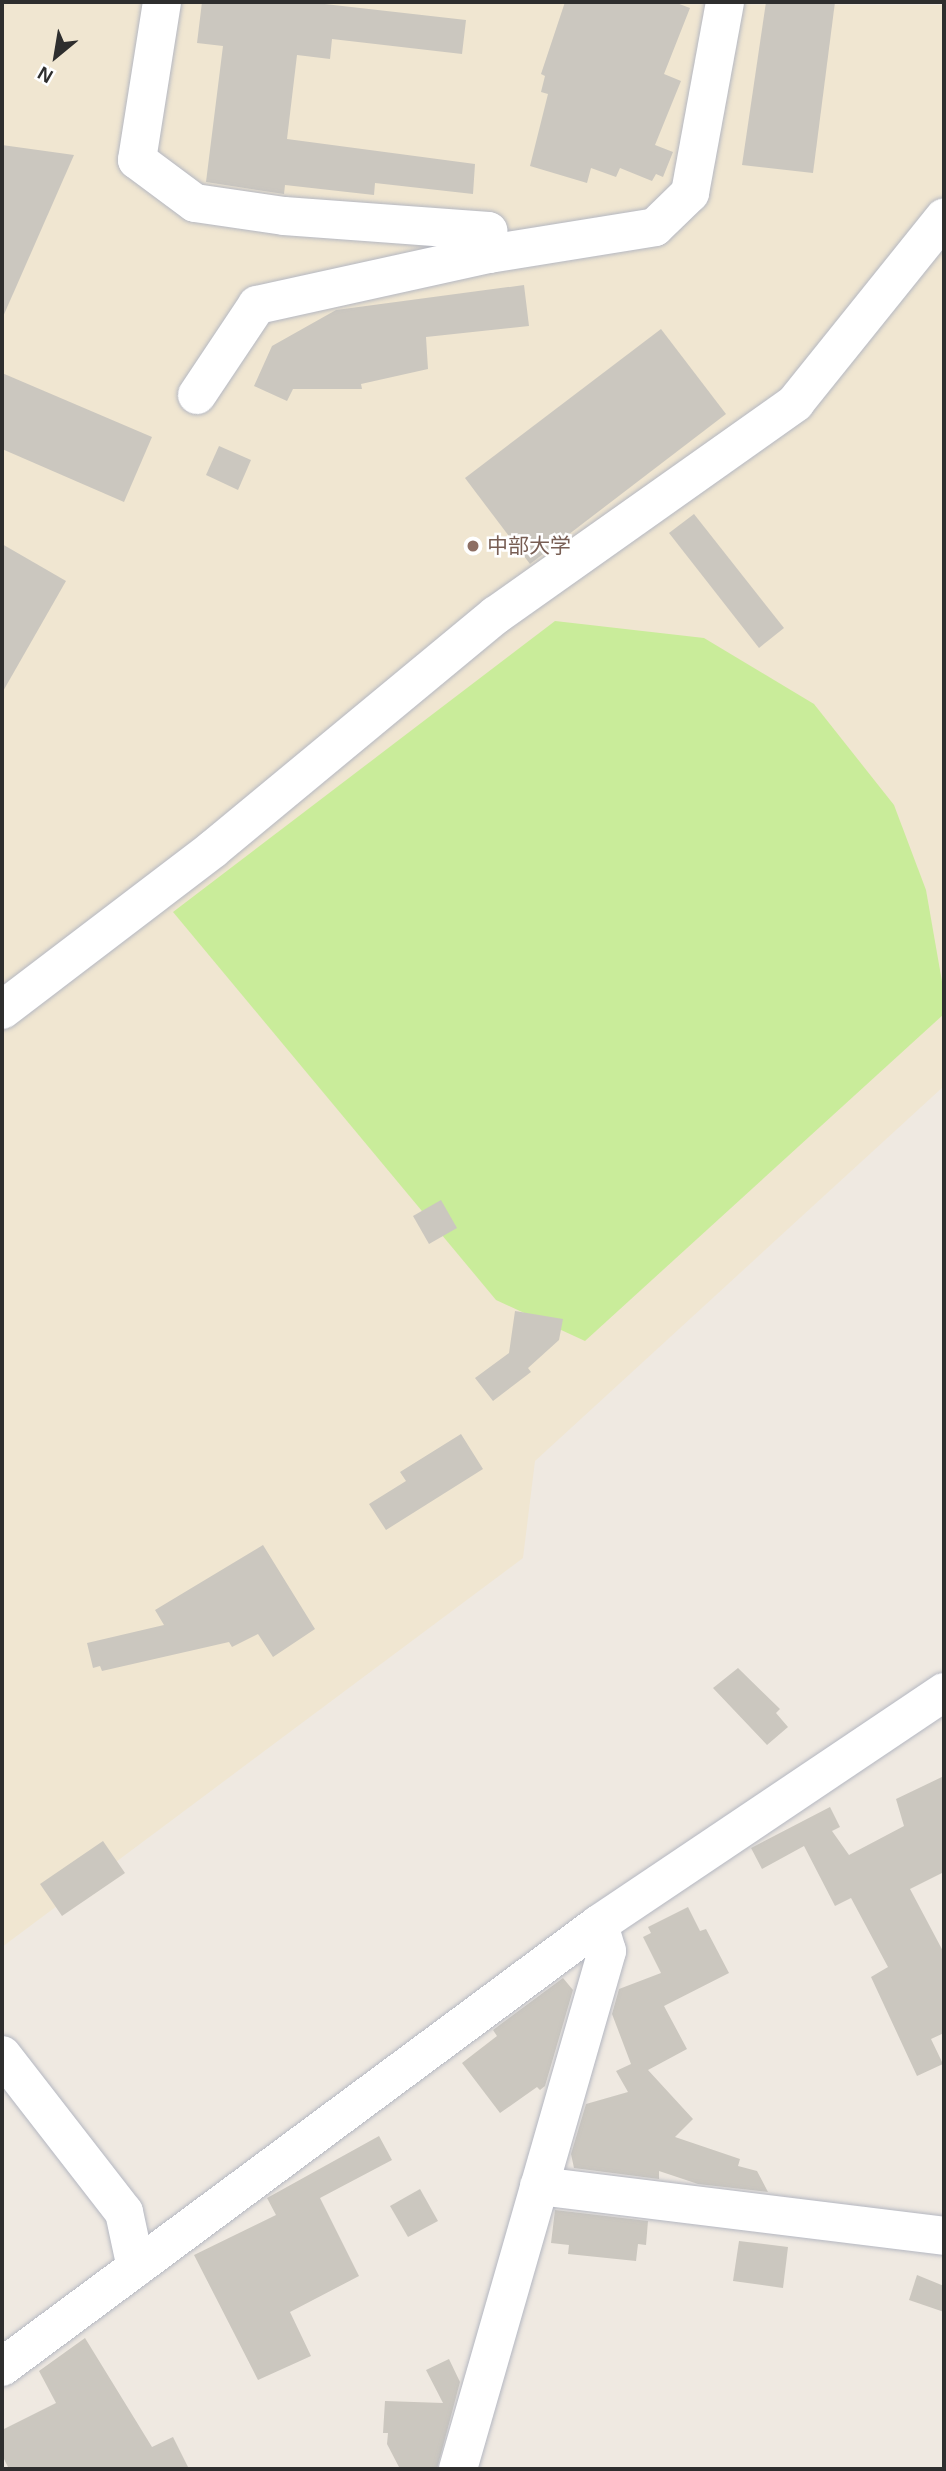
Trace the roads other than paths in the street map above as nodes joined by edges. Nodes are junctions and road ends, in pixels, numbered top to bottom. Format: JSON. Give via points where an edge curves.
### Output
{"nodes":[{"id":1,"x":162,"y":2,"type":"edge"},
{"id":2,"x":725,"y":2,"type":"edge"},
{"id":3,"x":944,"y":218,"type":"edge"},
{"id":4,"x":489,"y":254,"type":"junction"},
{"id":5,"x":197,"y":395,"type":"dead end"},
{"id":6,"x":2,"y":1010,"type":"edge"},
{"id":7,"x":944,"y":1692,"type":"edge"},
{"id":8,"x":599,"y":1924,"type":"junction"},
{"id":9,"x":2,"y":2055,"type":"edge"},
{"id":10,"x":539,"y":2186,"type":"junction"},
{"id":11,"x":944,"y":2236,"type":"edge"},
{"id":12,"x":136,"y":2268,"type":"junction"},
{"id":13,"x":2,"y":2367,"type":"edge"},
{"id":14,"x":458,"y":2469,"type":"edge"}],
"edges":[{"from":1,"to":4,"type":"street","via":[[137,160],[195,203],[284,216],[488,231]]},
{"from":2,"to":4,"type":"street","via":[[690,193],[655,227]]},
{"from":3,"to":6,"type":"street","via":[[795,403],[496,615],[213,849]]},
{"from":4,"to":5,"type":"street","via":[[257,305]]},
{"from":7,"to":8,"type":"street"},
{"from":8,"to":10,"type":"street","via":[[607,1951]]},
{"from":8,"to":12,"type":"street"},
{"from":9,"to":12,"type":"street","via":[[118,2205]]},
{"from":10,"to":11,"type":"street"},
{"from":10,"to":14,"type":"street"},
{"from":12,"to":13,"type":"street"}]}
